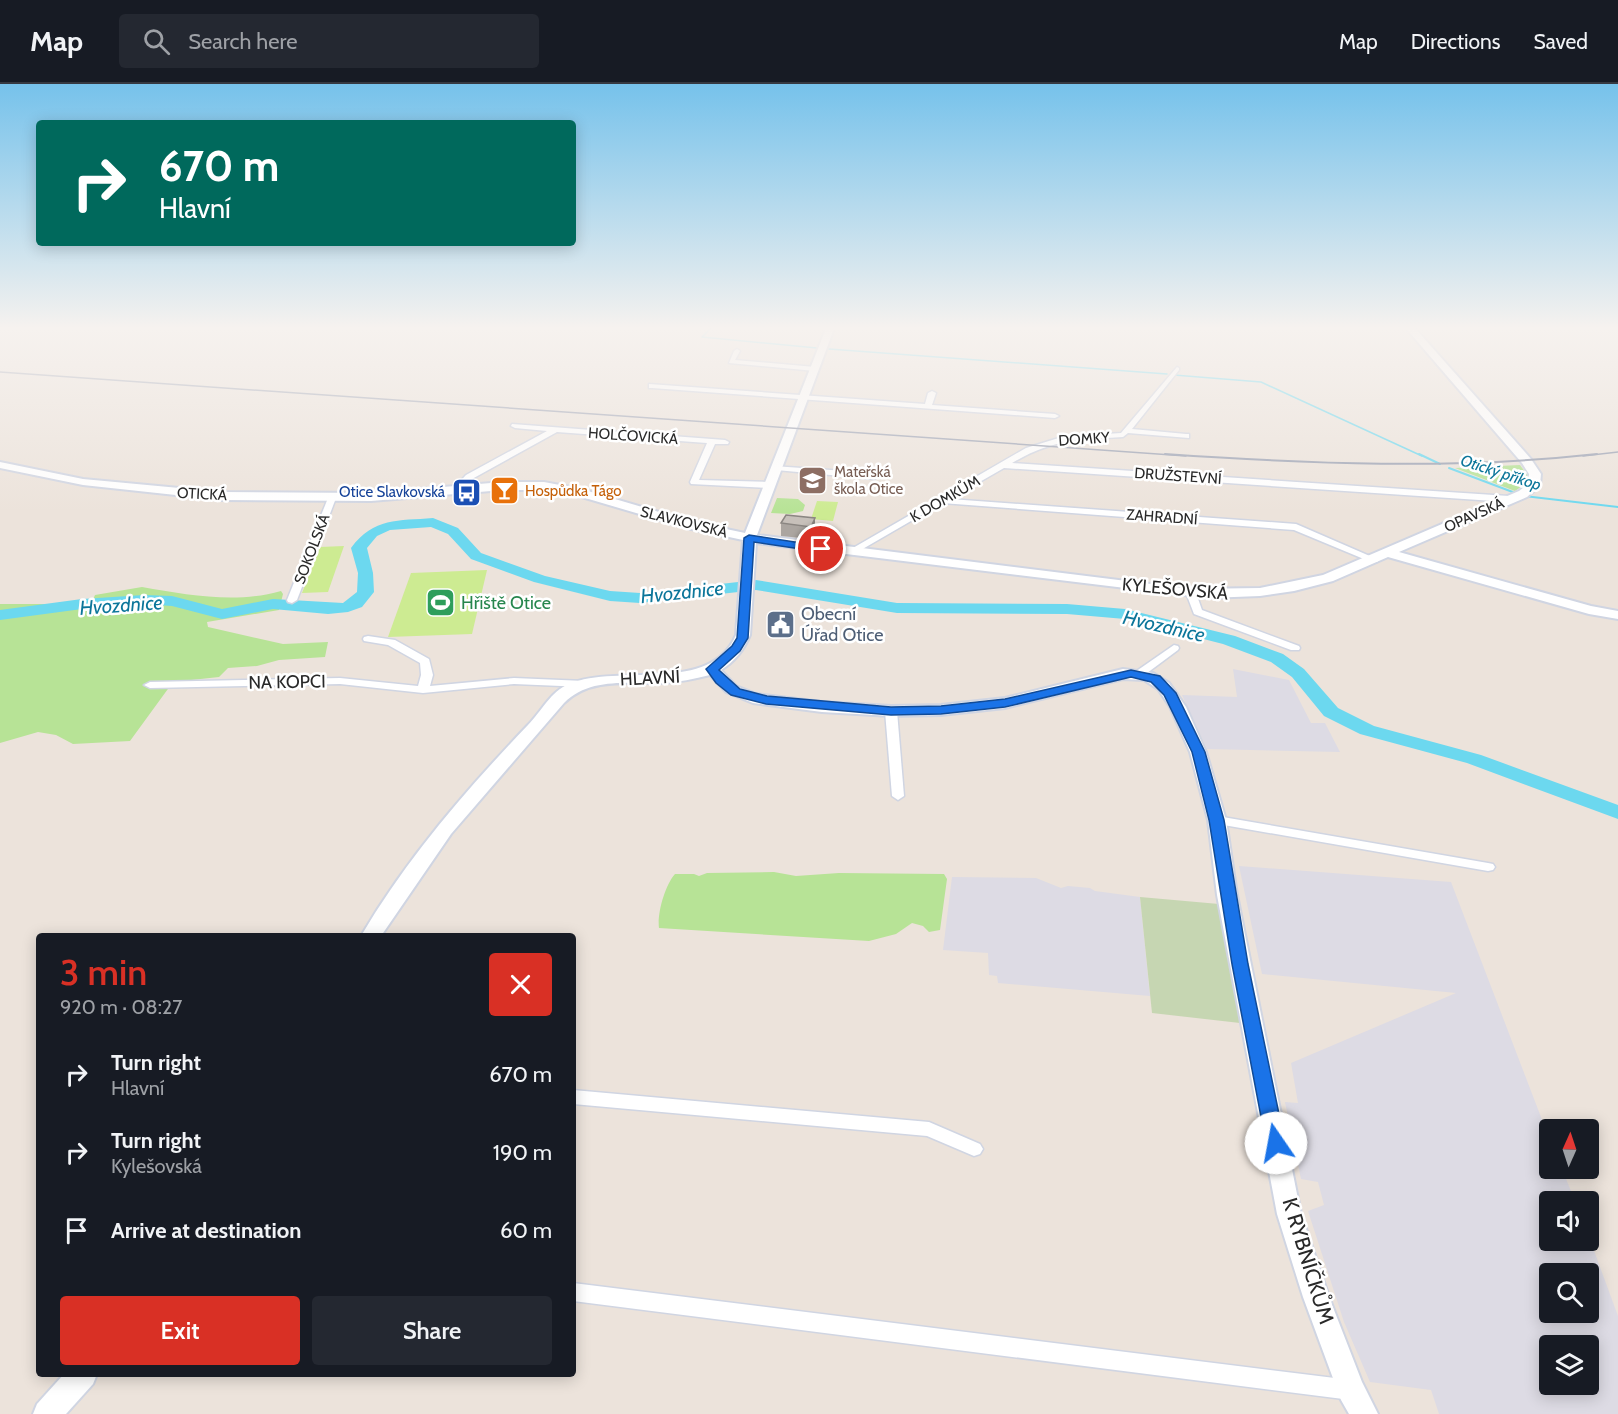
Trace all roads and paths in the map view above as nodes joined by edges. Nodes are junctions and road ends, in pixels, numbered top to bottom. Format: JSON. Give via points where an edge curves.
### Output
{"nodes":[{"id":1,"x":676,"y":388,"type":"edge"},
{"id":2,"x":807,"y":388,"type":"edge"},
{"id":3,"x":1162,"y":388,"type":"edge"},
{"id":4,"x":1463,"y":388,"type":"edge"},
{"id":5,"x":932,"y":393,"type":"dead end"},
{"id":6,"x":803,"y":399,"type":"junction"},
{"id":7,"x":928,"y":407,"type":"junction"},
{"id":8,"x":1055,"y":415,"type":"dead end"},
{"id":9,"x":515,"y":426,"type":"dead end"},
{"id":10,"x":555,"y":430,"type":"junction"},
{"id":11,"x":1128,"y":431,"type":"junction"},
{"id":12,"x":1186,"y":436,"type":"dead end"},
{"id":13,"x":712,"y":441,"type":"junction"},
{"id":14,"x":725,"y":442,"type":"dead end"},
{"id":15,"x":1039,"y":446,"type":"joint"},
{"id":16,"x":0,"y":465,"type":"edge"},
{"id":17,"x":1004,"y":465,"type":"junction"},
{"id":18,"x":776,"y":468,"type":"junction"},
{"id":19,"x":874,"y":476,"type":"dead end"},
{"id":20,"x":770,"y":485,"type":"junction"},
{"id":21,"x":1352,"y":487,"type":"junction"},
{"id":22,"x":456,"y":491,"type":"junction"},
{"id":23,"x":406,"y":495,"type":"joint"},
{"id":24,"x":1516,"y":497,"type":"junction"},
{"id":25,"x":332,"y":498,"type":"junction"},
{"id":26,"x":1357,"y":499,"type":"dead end"},
{"id":27,"x":943,"y":501,"type":"junction"},
{"id":28,"x":749,"y":538,"type":"junction"},
{"id":29,"x":851,"y":552,"type":"junction"},
{"id":30,"x":1389,"y":553,"type":"junction"},
{"id":31,"x":1374,"y":560,"type":"junction"},
{"id":32,"x":1191,"y":593,"type":"junction"},
{"id":33,"x":292,"y":600,"type":"dead end"},
{"id":34,"x":1618,"y":615,"type":"edge"},
{"id":35,"x":368,"y":639,"type":"dead end"},
{"id":36,"x":1174,"y":648,"type":"dead end"},
{"id":37,"x":1295,"y":648,"type":"dead end"},
{"id":38,"x":712,"y":669,"type":"junction"},
{"id":39,"x":1139,"y":674,"type":"junction"},
{"id":40,"x":585,"y":684,"type":"junction"},
{"id":41,"x":150,"y":685,"type":"dead end"},
{"id":42,"x":423,"y":690,"type":"junction"},
{"id":43,"x":891,"y":711,"type":"junction"},
{"id":44,"x":898,"y":796,"type":"dead end"},
{"id":45,"x":1217,"y":820,"type":"junction"},
{"id":46,"x":1488,"y":867,"type":"dead end"},
{"id":47,"x":373,"y":933,"type":"edge"},
{"id":48,"x":576,"y":1097,"type":"edge"},
{"id":49,"x":974,"y":1149,"type":"dead end"},
{"id":50,"x":576,"y":1292,"type":"edge"},
{"id":51,"x":78,"y":1380,"type":"edge"},
{"id":52,"x":1352,"y":1390,"type":"junction"},
{"id":53,"x":47,"y":1414,"type":"edge"},
{"id":54,"x":1364,"y":1414,"type":"edge"}],
"edges":[{"from":1,"to":6,"type":"street"},
{"from":2,"to":6,"type":"main road","name":"HLAVNÍ"},
{"from":3,"to":11,"type":"street","name":"DOMKY"},
{"from":4,"to":24,"type":"main road","name":"OPAVSKÁ","via":[[1535,474],[1535,482]]},
{"from":5,"to":7,"type":"street"},
{"from":6,"to":7,"type":"street"},
{"from":6,"to":18,"type":"main road","name":"HLAVNÍ"},
{"from":7,"to":8,"type":"street"},
{"from":9,"to":10,"type":"street","name":"HOLČOVICKÁ"},
{"from":10,"to":13,"type":"street","name":"HOLČOVICKÁ"},
{"from":10,"to":22,"type":"street","via":[[469,477]]},
{"from":11,"to":12,"type":"street","name":"DOMKY"},
{"from":11,"to":15,"type":"street","name":"DOMKY","via":[[1113,437],[1051,441]]},
{"from":13,"to":14,"type":"street","name":"HOLČOVICKÁ"},
{"from":13,"to":20,"type":"street","via":[[694,482]]},
{"from":15,"to":17,"type":"street","name":"K DOMKŮM"},
{"from":16,"to":25,"type":"main road","name":"OTICKÁ","via":[[67,480],[160,491]]},
{"from":17,"to":21,"type":"street","name":"DRUŽSTEVNÍ"},
{"from":17,"to":27,"type":"street","name":"K DOMKŮM"},
{"from":18,"to":19,"type":"street"},
{"from":18,"to":20,"type":"main road","name":"HLAVNÍ"},
{"from":20,"to":28,"type":"main road","name":"HLAVNÍ"},
{"from":21,"to":24,"type":"street","name":"DRUŽSTEVNÍ"},
{"from":21,"to":26,"type":"street"},
{"from":22,"to":23,"type":"main road","name":"SLAVKOVSKÁ"},
{"from":22,"to":28,"type":"main road","name":"SLAVKOVSKÁ","via":[[510,486],[561,489]]},
{"from":23,"to":25,"type":"main road","name":"OTICKÁ"},
{"from":24,"to":30,"type":"main road","name":"OPAVSKÁ"},
{"from":25,"to":33,"type":"street","name":"SOKOLSKÁ"},
{"from":27,"to":29,"type":"street","name":"K DOMKŮM"},
{"from":27,"to":31,"type":"street","name":"ZAHRADNÍ","via":[[1296,527]]},
{"from":28,"to":29,"type":"main road","name":"KYLEŠOVSKÁ"},
{"from":28,"to":38,"type":"main road","name":"HLAVNÍ","via":[[744,632],[739,645]]},
{"from":29,"to":32,"type":"main road","name":"KYLEŠOVSKÁ"},
{"from":30,"to":31,"type":"main road","name":"KYLEŠOVSKÁ"},
{"from":30,"to":34,"type":"main road"},
{"from":31,"to":32,"type":"main road","name":"KYLEŠOVSKÁ","via":[[1296,587],[1238,594]]},
{"from":32,"to":37,"type":"street","via":[[1198,612]]},
{"from":35,"to":42,"type":"street","via":[[391,642],[425,661]]},
{"from":36,"to":39,"type":"street"},
{"from":38,"to":40,"type":"main road","name":"HLAVNÍ","via":[[676,678]]},
{"from":38,"to":43,"type":"main road","via":[[731,689],[753,698]]},
{"from":39,"to":43,"type":"main road","via":[[1105,678],[1005,703]]},
{"from":39,"to":45,"type":"main road","name":"K RYBNÍČKŮM","via":[[1160,682],[1178,707],[1198,752]]},
{"from":40,"to":42,"type":"street","name":"NA KOPCI","via":[[514,681]]},
{"from":40,"to":47,"type":"main road","name":"HLAVNÍ","via":[[569,690],[446,829]]},
{"from":41,"to":42,"type":"street","name":"NA KOPCI","via":[[340,681]]},
{"from":43,"to":44,"type":"street"},
{"from":45,"to":46,"type":"street"},
{"from":45,"to":52,"type":"main road","name":"K RYBNÍČKŮM","via":[[1240,964],[1289,1214]]},
{"from":48,"to":49,"type":"street","via":[[929,1129]]},
{"from":50,"to":52,"type":"street"},
{"from":51,"to":53,"type":"main road"},
{"from":52,"to":54,"type":"main road","name":"K RYBNÍČKŮM"}]}
